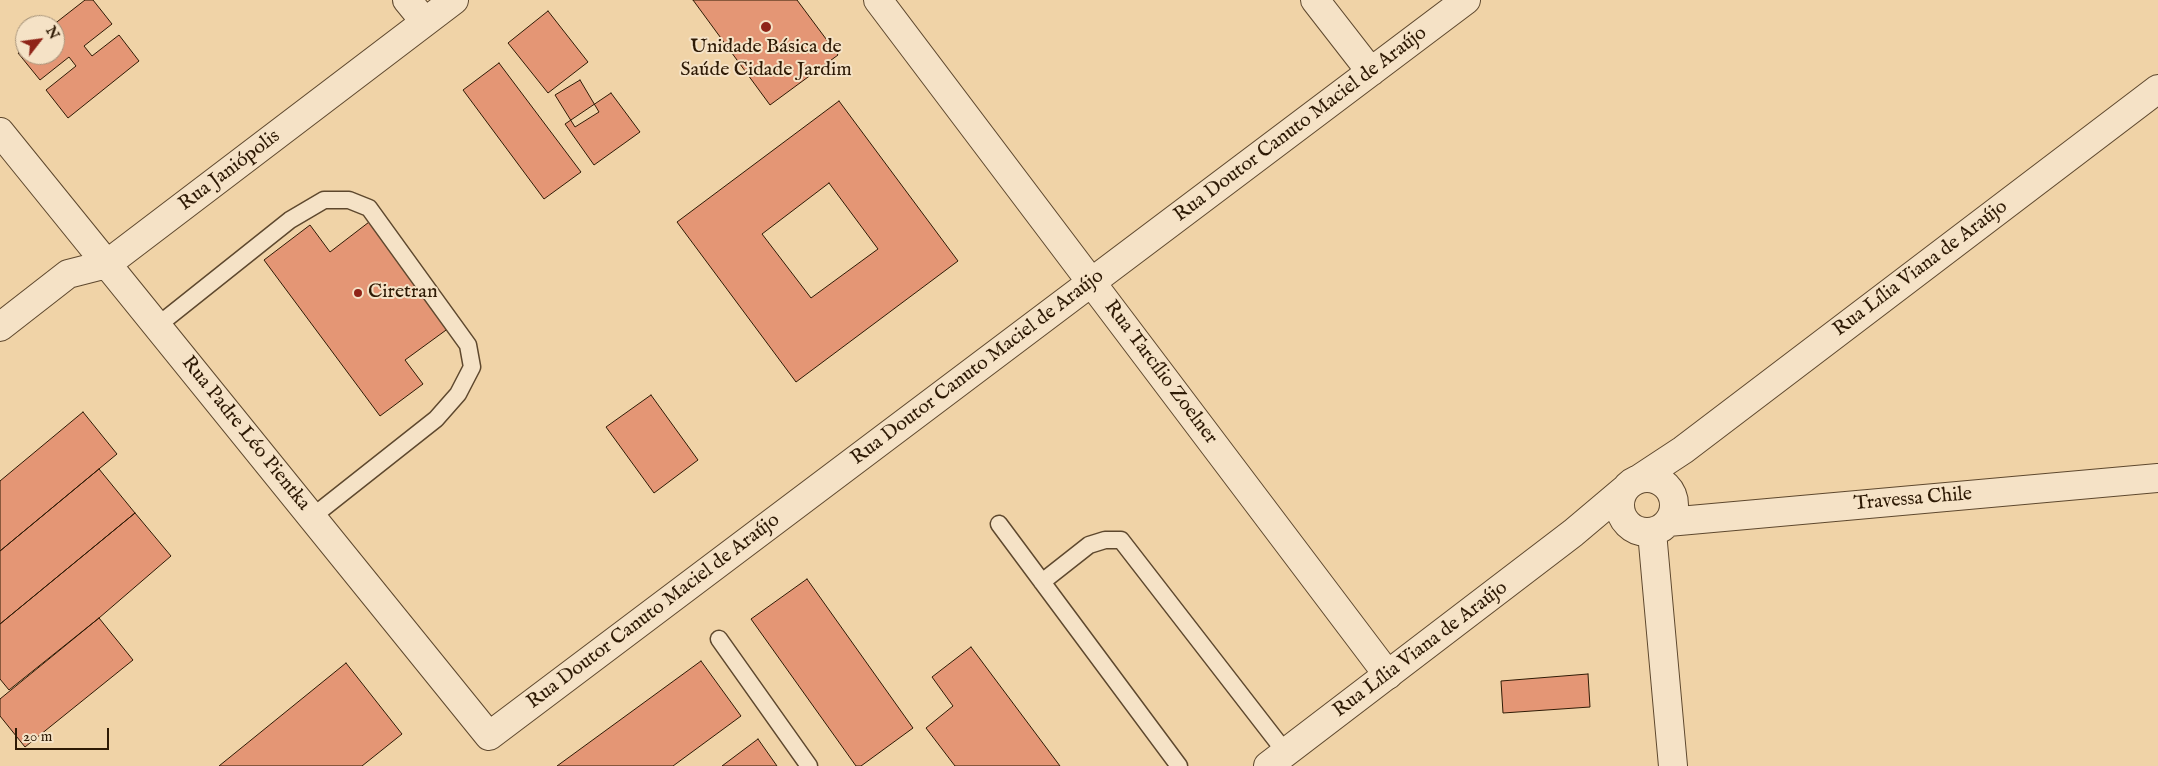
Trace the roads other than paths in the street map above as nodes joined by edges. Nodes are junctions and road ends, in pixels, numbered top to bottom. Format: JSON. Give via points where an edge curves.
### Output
{"nodes":[{"id":1,"x":407,"y":0,"type":"edge"},
{"id":2,"x":454,"y":0,"type":"edge"},
{"id":3,"x":878,"y":0,"type":"edge"},
{"id":4,"x":1315,"y":0,"type":"edge"},
{"id":5,"x":1466,"y":0,"type":"edge"},
{"id":6,"x":425,"y":22,"type":"junction"},
{"id":7,"x":1370,"y":72,"type":"junction"},
{"id":8,"x":2158,"y":88,"type":"edge"},
{"id":9,"x":0,"y":132,"type":"edge"},
{"id":10,"x":107,"y":264,"type":"junction"},
{"id":11,"x":1092,"y":283,"type":"junction"},
{"id":12,"x":157,"y":326,"type":"junction"},
{"id":13,"x":0,"y":327,"type":"edge"},
{"id":14,"x":2158,"y":478,"type":"edge"},
{"id":15,"x":1637,"y":492,"type":"junction"},
{"id":16,"x":312,"y":517,"type":"junction"},
{"id":17,"x":999,"y":524,"type":"dead end"},
{"id":18,"x":1660,"y":528,"type":"junction"},
{"id":19,"x":1042,"y":582,"type":"junction"},
{"id":20,"x":719,"y":639,"type":"dead end"},
{"id":21,"x":1388,"y":675,"type":"junction"},
{"id":22,"x":489,"y":736,"type":"joint"},
{"id":23,"x":1277,"y":759,"type":"edge"},
{"id":24,"x":809,"y":766,"type":"edge"},
{"id":25,"x":1179,"y":766,"type":"edge"},
{"id":26,"x":1673,"y":766,"type":"edge"}],
"edges":[{"from":1,"to":6,"type":"street"},
{"from":2,"to":6,"type":"street","name":"Rua Janiópolis"},
{"from":3,"to":11,"type":"street","name":"Rua Tarcílio Zoelner"},
{"from":4,"to":7,"type":"street"},
{"from":5,"to":7,"type":"street","name":"Rua Doutor Canuto Maciel de Araújo"},
{"from":6,"to":10,"type":"street","name":"Rua Janiópolis"},
{"from":7,"to":11,"type":"street","name":"Rua Doutor Canuto Maciel de Araújo"},
{"from":8,"to":15,"type":"street","name":"Rua Lília Viana de Araújo","via":[[1684,450]]},
{"from":9,"to":10,"type":"street","name":"Rua Padre Léo Pientka"},
{"from":10,"to":12,"type":"street","name":"Rua Padre Léo Pientka"},
{"from":10,"to":13,"type":"street","name":"Rua Janiópolis","via":[[68,274]]},
{"from":11,"to":21,"type":"street","name":"Rua Tarcílio Zoelner"},
{"from":11,"to":22,"type":"street","name":"Rua Doutor Canuto Maciel de Araújo"},
{"from":12,"to":16,"type":"street","name":"Rua Padre Léo Pientka"},
{"from":12,"to":16,"type":"lane","via":[[290,220],[324,200],[349,200],[369,208],[468,345],[472,367],[458,394],[436,420]]},
{"from":14,"to":18,"type":"street","name":"Travessa Chile"},
{"from":15,"to":18,"type":"street","via":[[1634,529]]},
{"from":15,"to":18,"type":"street","via":[[1673,497],[1672,514]]},
{"from":15,"to":21,"type":"street","name":"Rua Lília Viana de Araújo","via":[[1573,533]]},
{"from":16,"to":22,"type":"street","name":"Rua Padre Léo Pientka"},
{"from":17,"to":19,"type":"lane"},
{"from":18,"to":26,"type":"street"},
{"from":19,"to":23,"type":"lane","via":[[1089,545],[1121,540]]},
{"from":19,"to":25,"type":"lane"},
{"from":20,"to":24,"type":"lane"},
{"from":21,"to":23,"type":"street","name":"Rua Lília Viana de Araújo"}]}
